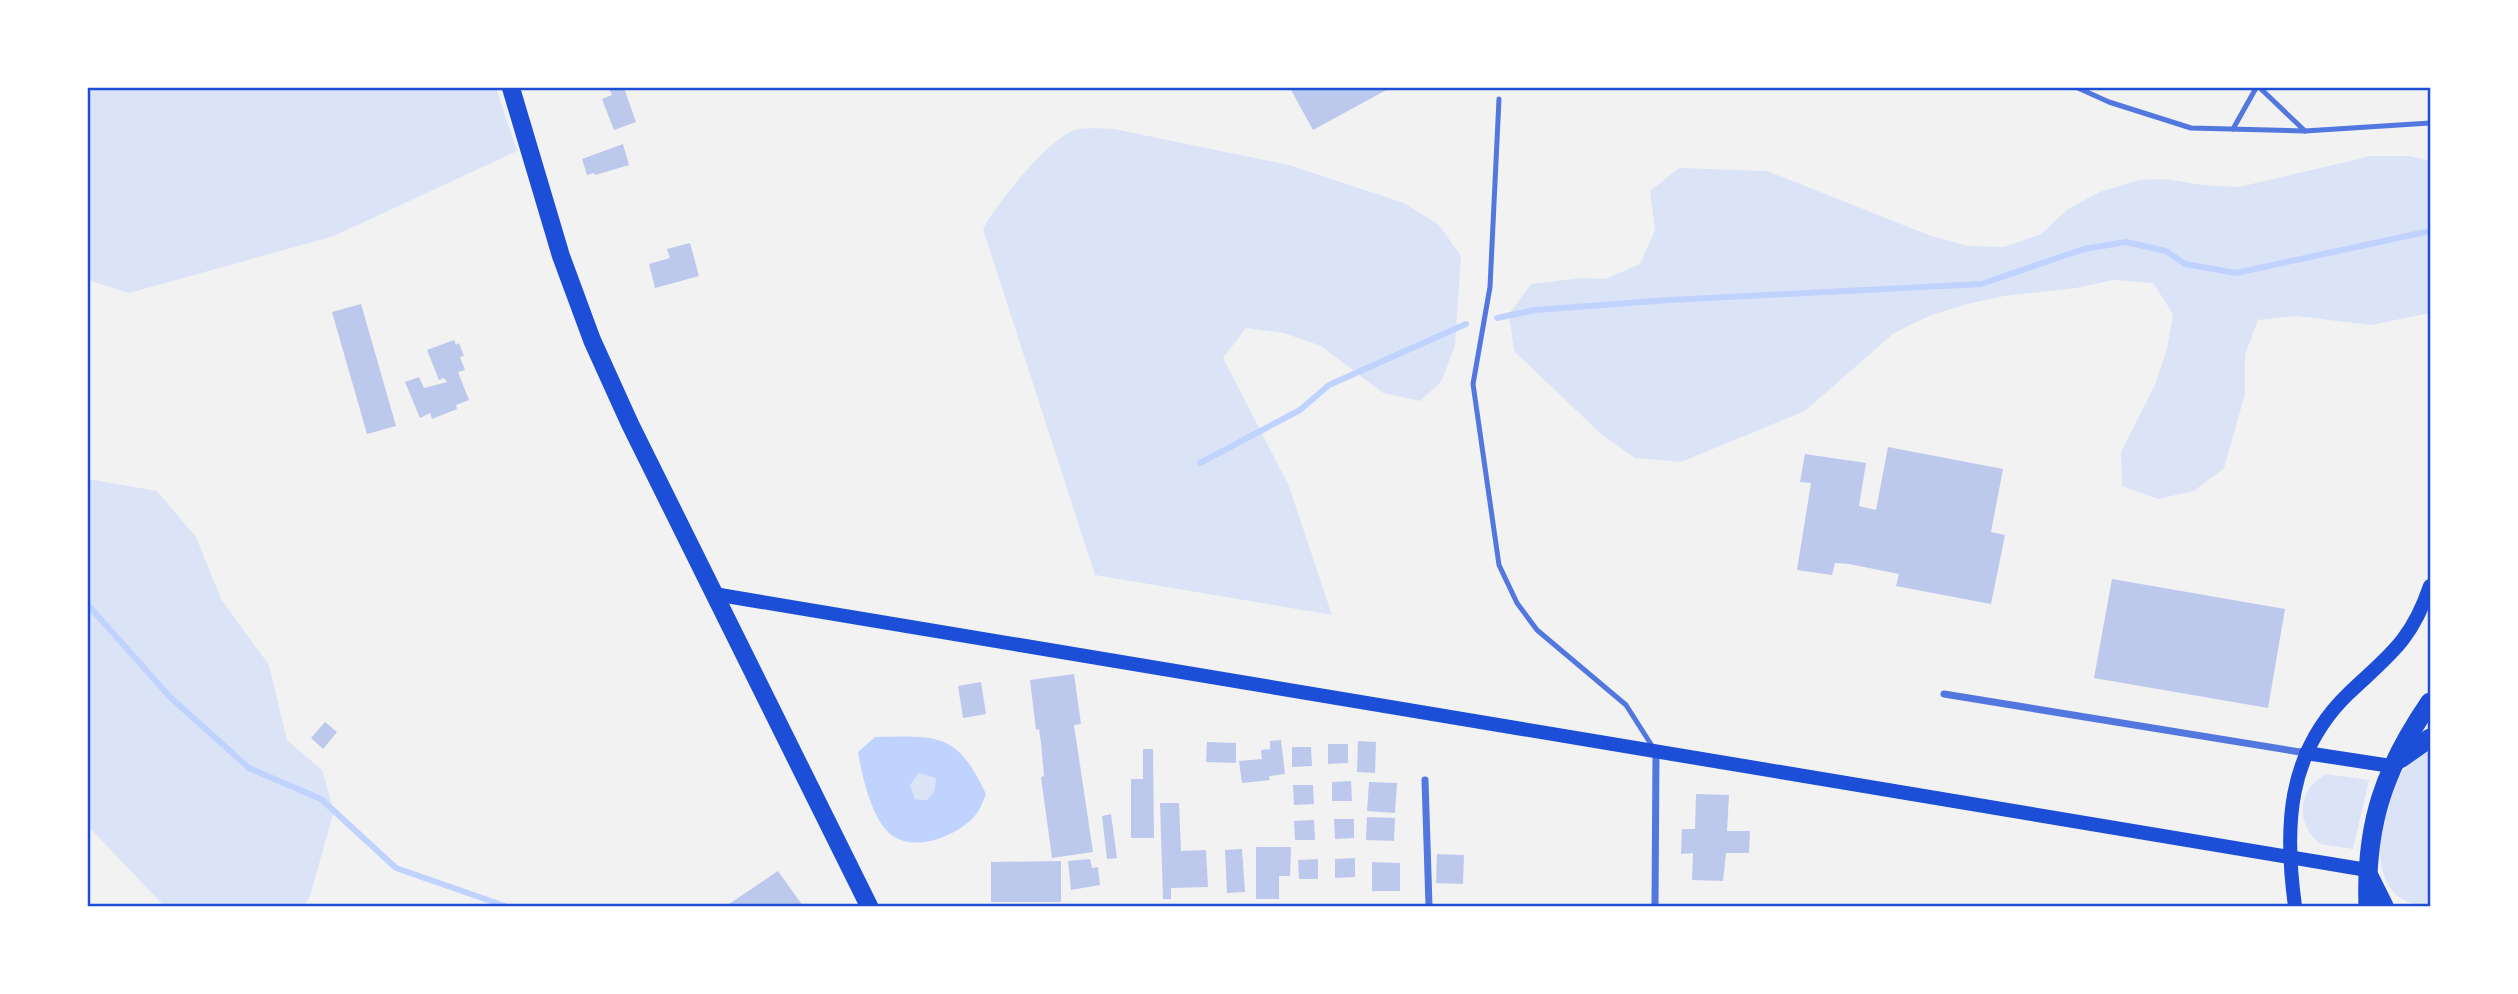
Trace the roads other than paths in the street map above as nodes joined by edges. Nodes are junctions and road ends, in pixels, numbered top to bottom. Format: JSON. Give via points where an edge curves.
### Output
{"nodes":[{"id":1,"x":511,"y":88,"type":"edge"},
{"id":2,"x":2078,"y":88,"type":"edge"},
{"id":3,"x":2258,"y":88,"type":"edge"},
{"id":4,"x":1499,"y":99,"type":"dead end"},
{"id":5,"x":2431,"y":122,"type":"edge"},
{"id":6,"x":2233,"y":129,"type":"junction"},
{"id":7,"x":2305,"y":131,"type":"junction"},
{"id":8,"x":2431,"y":586,"type":"edge"},
{"id":9,"x":715,"y":594,"type":"junction"},
{"id":10,"x":1944,"y":694,"type":"dead end"},
{"id":11,"x":2431,"y":702,"type":"edge"},
{"id":12,"x":2431,"y":738,"type":"edge"},
{"id":13,"x":1656,"y":751,"type":"junction"},
{"id":14,"x":2306,"y":753,"type":"junction"},
{"id":15,"x":2390,"y":766,"type":"junction"},
{"id":16,"x":1425,"y":780,"type":"dead end"},
{"id":17,"x":2288,"y":857,"type":"junction"},
{"id":18,"x":2367,"y":870,"type":"junction"},
{"id":19,"x":869,"y":906,"type":"edge"},
{"id":20,"x":1429,"y":906,"type":"edge"},
{"id":21,"x":1655,"y":906,"type":"edge"},
{"id":22,"x":2295,"y":906,"type":"edge"},
{"id":23,"x":2368,"y":906,"type":"edge"},
{"id":24,"x":2384,"y":906,"type":"edge"}],
"edges":[{"from":1,"to":9,"type":"main road","via":[[561,256],[592,340]]},
{"from":2,"to":6,"type":"lane","via":[[2191,128]]},
{"from":3,"to":6,"type":"lane"},
{"from":3,"to":7,"type":"lane"},
{"from":4,"to":13,"type":"lane","via":[[1490,286],[1473,384],[1499,565],[1517,603],[1537,630],[1626,705]]},
{"from":5,"to":7,"type":"lane"},
{"from":6,"to":7,"type":"lane"},
{"from":8,"to":14,"type":"main road","via":[[2414,625],[2395,652],[2323,723]]},
{"from":9,"to":13,"type":"main road"},
{"from":9,"to":19,"type":"main road"},
{"from":10,"to":14,"type":"street"},
{"from":11,"to":15,"type":"highway"},
{"from":12,"to":15,"type":"highway"},
{"from":13,"to":17,"type":"main road"},
{"from":13,"to":21,"type":"street"},
{"from":14,"to":15,"type":"main road"},
{"from":14,"to":17,"type":"main road","via":[[2289,822]]},
{"from":15,"to":18,"type":"highway"},
{"from":16,"to":20,"type":"street"},
{"from":17,"to":18,"type":"main road"},
{"from":17,"to":22,"type":"main road"},
{"from":18,"to":23,"type":"highway"},
{"from":18,"to":24,"type":"highway"}]}
